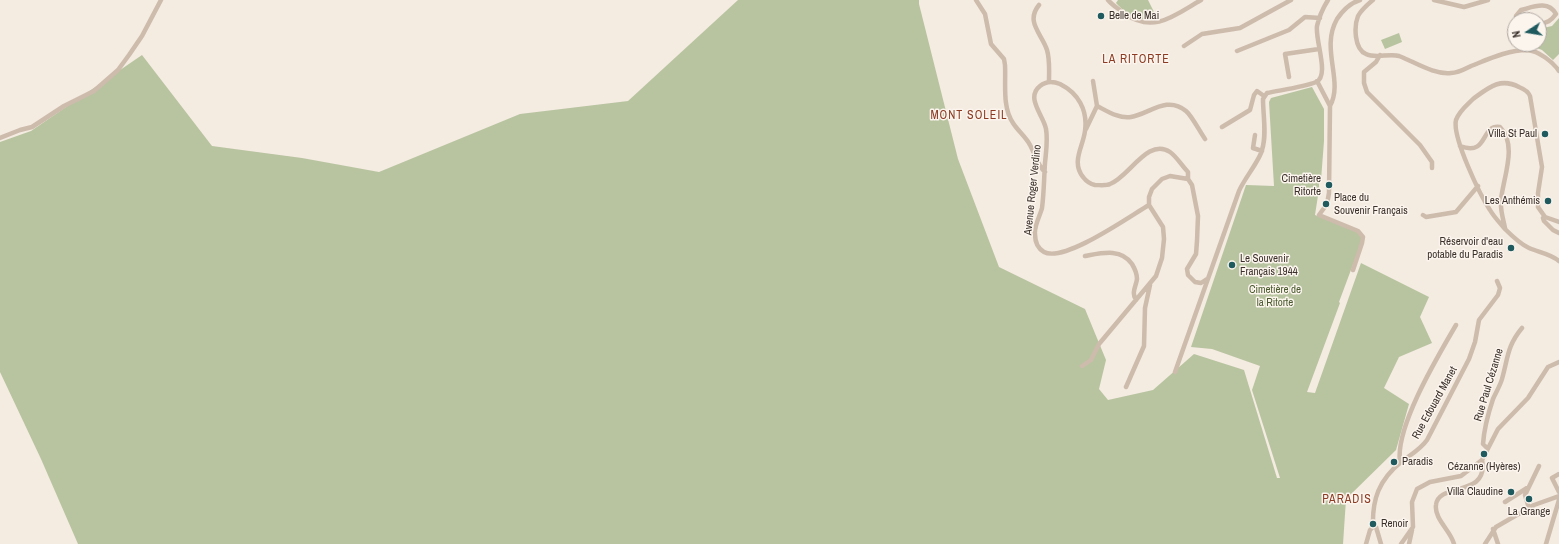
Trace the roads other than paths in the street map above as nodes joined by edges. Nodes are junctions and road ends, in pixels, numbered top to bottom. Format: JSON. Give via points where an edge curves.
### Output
{"nodes":[{"id":1,"x":161,"y":0,"type":"edge"},
{"id":2,"x":976,"y":0,"type":"edge"},
{"id":3,"x":1108,"y":0,"type":"edge"},
{"id":4,"x":1201,"y":0,"type":"edge"},
{"id":5,"x":1290,"y":0,"type":"edge"},
{"id":6,"x":1328,"y":0,"type":"edge"},
{"id":7,"x":1360,"y":0,"type":"edge"},
{"id":8,"x":1373,"y":0,"type":"edge"},
{"id":9,"x":1434,"y":0,"type":"edge"},
{"id":10,"x":1488,"y":0,"type":"edge"},
{"id":11,"x":1039,"y":5,"type":"dead end"},
{"id":12,"x":1519,"y":12,"type":"edge"},
{"id":13,"x":1320,"y":18,"type":"junction"},
{"id":14,"x":1547,"y":23,"type":"edge"},
{"id":15,"x":1184,"y":46,"type":"dead end"},
{"id":16,"x":1319,"y":49,"type":"junction"},
{"id":17,"x":1237,"y":51,"type":"dead end"},
{"id":18,"x":1380,"y":55,"type":"junction"},
{"id":19,"x":1559,"y":72,"type":"edge"},
{"id":20,"x":1289,"y":76,"type":"dead end"},
{"id":21,"x":1049,"y":81,"type":"junction"},
{"id":22,"x":1093,"y":81,"type":"dead end"},
{"id":23,"x":1317,"y":82,"type":"junction"},
{"id":24,"x":1264,"y":96,"type":"junction"},
{"id":25,"x":1096,"y":106,"type":"junction"},
{"id":26,"x":1330,"y":106,"type":"junction"},
{"id":27,"x":1222,"y":127,"type":"dead end"},
{"id":28,"x":1085,"y":131,"type":"junction"},
{"id":29,"x":1255,"y":134,"type":"dead end"},
{"id":30,"x":0,"y":138,"type":"edge"},
{"id":31,"x":1205,"y":139,"type":"dead end"},
{"id":32,"x":1460,"y":146,"type":"junction"},
{"id":33,"x":1262,"y":151,"type":"junction"},
{"id":34,"x":1432,"y":168,"type":"dead end"},
{"id":35,"x":1045,"y":172,"type":"junction"},
{"id":36,"x":1188,"y":179,"type":"junction"},
{"id":37,"x":1478,"y":186,"type":"junction"},
{"id":38,"x":1149,"y":205,"type":"junction"},
{"id":39,"x":1423,"y":215,"type":"dead end"},
{"id":40,"x":1546,"y":217,"type":"junction"},
{"id":41,"x":1559,"y":222,"type":"edge"},
{"id":42,"x":1505,"y":229,"type":"junction"},
{"id":43,"x":1559,"y":233,"type":"edge"},
{"id":44,"x":1085,"y":256,"type":"dead end"},
{"id":45,"x":1559,"y":261,"type":"edge"},
{"id":46,"x":1352,"y":270,"type":"dead end"},
{"id":47,"x":1207,"y":280,"type":"junction"},
{"id":48,"x":1498,"y":281,"type":"dead end"},
{"id":49,"x":1150,"y":282,"type":"junction"},
{"id":50,"x":1136,"y":300,"type":"junction"},
{"id":51,"x":1456,"y":325,"type":"dead end"},
{"id":52,"x":1522,"y":328,"type":"dead end"},
{"id":53,"x":1559,"y":362,"type":"edge"},
{"id":54,"x":1082,"y":366,"type":"dead end"},
{"id":55,"x":1174,"y":372,"type":"dead end"},
{"id":56,"x":1126,"y":387,"type":"dead end"},
{"id":57,"x":1487,"y":448,"type":"junction"},
{"id":58,"x":1482,"y":460,"type":"junction"},
{"id":59,"x":1400,"y":462,"type":"junction"},
{"id":60,"x":1539,"y":466,"type":"dead end"},
{"id":61,"x":1559,"y":474,"type":"edge"},
{"id":62,"x":1527,"y":488,"type":"junction"},
{"id":63,"x":1559,"y":492,"type":"edge"},
{"id":64,"x":1559,"y":496,"type":"edge"},
{"id":65,"x":1559,"y":500,"type":"edge"},
{"id":66,"x":1506,"y":502,"type":"dead end"},
{"id":67,"x":1529,"y":508,"type":"junction"},
{"id":68,"x":1557,"y":513,"type":"edge"},
{"id":69,"x":1373,"y":527,"type":"junction"},
{"id":70,"x":1413,"y":527,"type":"junction"},
{"id":71,"x":1493,"y":530,"type":"junction"},
{"id":72,"x":1366,"y":544,"type":"edge"},
{"id":73,"x":1381,"y":544,"type":"edge"},
{"id":74,"x":1401,"y":544,"type":"edge"},
{"id":75,"x":1409,"y":544,"type":"edge"},
{"id":76,"x":1454,"y":544,"type":"edge"},
{"id":77,"x":1485,"y":544,"type":"edge"},
{"id":78,"x":1498,"y":544,"type":"edge"},
{"id":79,"x":1546,"y":544,"type":"edge"}],
"edges":[{"from":1,"to":30,"type":"street","via":[[130,55],[118,70],[94,91],[64,106],[32,127]]},
{"from":2,"to":35,"type":"street","via":[[985,14],[991,44],[1006,65],[1006,107],[1009,116],[1029,143],[1040,168]]},
{"from":3,"to":4,"type":"street","via":[[1130,17],[1147,23],[1156,23],[1165,21]]},
{"from":5,"to":15,"type":"street","via":[[1240,28],[1202,34]]},
{"from":6,"to":13,"type":"street"},
{"from":7,"to":26,"type":"street","via":[[1344,10],[1334,28],[1330,50],[1334,92]]},
{"from":8,"to":18,"type":"street","via":[[1359,15],[1356,37],[1360,50],[1364,53]]},
{"from":9,"to":10,"type":"street","via":[[1464,7]]},
{"from":11,"to":21,"type":"street","via":[[1033,18],[1046,49]]},
{"from":12,"to":14,"type":"street","via":[[1544,5],[1553,8],[1556,14]]},
{"from":13,"to":16,"type":"street","via":[[1317,32]]},
{"from":13,"to":17,"type":"street","via":[[1305,17],[1289,30]]},
{"from":16,"to":20,"type":"street","via":[[1285,54]]},
{"from":16,"to":23,"type":"street","via":[[1323,70]]},
{"from":18,"to":19,"type":"street","via":[[1399,56],[1438,72],[1450,74],[1502,55],[1531,50],[1553,64]]},
{"from":18,"to":34,"type":"street","via":[[1364,72],[1367,92],[1420,145],[1432,162]]},
{"from":21,"to":28,"type":"street","via":[[1068,88],[1077,97],[1082,105]]},
{"from":21,"to":35,"type":"street","name":"Avenue Roger Verdino","via":[[1040,86],[1034,99],[1046,130]]},
{"from":22,"to":25,"type":"street"},
{"from":23,"to":24,"type":"street","via":[[1267,93]]},
{"from":23,"to":26,"type":"street"},
{"from":24,"to":27,"type":"street","via":[[1257,91],[1250,110]]},
{"from":24,"to":33,"type":"street"},
{"from":25,"to":28,"type":"street"},
{"from":25,"to":31,"type":"street","via":[[1118,117],[1131,117],[1166,104],[1175,106],[1186,111]]},
{"from":26,"to":46,"type":"street","via":[[1329,193],[1327,204],[1319,215],[1358,231],[1363,237]]},
{"from":28,"to":36,"type":"street","via":[[1077,165],[1085,180],[1093,184],[1110,184],[1149,152],[1162,149],[1170,153],[1188,172]]},
{"from":29,"to":33,"type":"street","via":[[1253,148]]},
{"from":32,"to":37,"type":"street"},
{"from":32,"to":40,"type":"street","via":[[1456,120],[1458,114],[1469,103],[1488,87],[1498,83],[1510,83],[1526,90],[1532,100],[1542,167],[1537,202],[1540,211]]},
{"from":32,"to":42,"type":"street","via":[[1478,146],[1485,140],[1492,127],[1500,127],[1503,130],[1508,151],[1501,202]]},
{"from":33,"to":47,"type":"street","via":[[1238,191]]},
{"from":35,"to":38,"type":"street","name":"Avenue Roger Verdino","via":[[1042,206],[1035,232],[1037,246],[1044,252],[1059,253],[1082,245]]},
{"from":36,"to":38,"type":"street","via":[[1170,176],[1162,179],[1152,189]]},
{"from":36,"to":47,"type":"street","via":[[1192,184],[1198,216],[1196,254],[1187,269],[1188,275],[1195,282]]},
{"from":37,"to":39,"type":"street","via":[[1456,212],[1426,217]]},
{"from":37,"to":42,"type":"street","via":[[1489,209]]},
{"from":38,"to":49,"type":"street","via":[[1163,227],[1164,239],[1162,258],[1156,276]]},
{"from":40,"to":41,"type":"street"},
{"from":40,"to":43,"type":"street","via":[[1543,218],[1544,221]]},
{"from":42,"to":45,"type":"street","via":[[1527,247]]},
{"from":44,"to":50,"type":"street","via":[[1112,252],[1129,260],[1137,276],[1133,291]]},
{"from":47,"to":55,"type":"street"},
{"from":48,"to":59,"type":"street","name":"Rue Edouard Manet","via":[[1498,294],[1479,320],[1469,359],[1447,404],[1423,446]]},
{"from":49,"to":50,"type":"street"},
{"from":49,"to":56,"type":"street","via":[[1145,308],[1144,346]]},
{"from":50,"to":54,"type":"street","via":[[1099,344],[1091,360]]},
{"from":51,"to":59,"type":"street","via":[[1408,418],[1400,444]]},
{"from":52,"to":57,"type":"street","name":"Rue Paul Cézanne","via":[[1512,341],[1487,420],[1483,444]]},
{"from":53,"to":57,"type":"street","via":[[1548,367],[1528,398],[1498,429]]},
{"from":57,"to":58,"type":"street"},
{"from":58,"to":70,"type":"street","via":[[1461,476],[1430,482],[1417,489],[1412,497]]},
{"from":58,"to":76,"type":"street","via":[[1482,471],[1474,482],[1465,488],[1443,494],[1436,503],[1436,509]]},
{"from":59,"to":69,"type":"street","name":"Rue Edouard Manet","via":[[1384,479],[1378,491],[1374,503]]},
{"from":60,"to":62,"type":"street"},
{"from":61,"to":63,"type":"street","via":[[1552,478]]},
{"from":62,"to":66,"type":"street"},
{"from":62,"to":67,"type":"street","via":[[1525,495]]},
{"from":64,"to":67,"type":"street"},
{"from":65,"to":68,"type":"street"},
{"from":67,"to":71,"type":"street"},
{"from":68,"to":79,"type":"street"},
{"from":69,"to":72,"type":"street"},
{"from":69,"to":73,"type":"street","name":"Rue Edouard Manet","via":[[1376,527]]},
{"from":70,"to":74,"type":"street"},
{"from":70,"to":75,"type":"street"},
{"from":71,"to":77,"type":"street"},
{"from":71,"to":78,"type":"street"}]}
